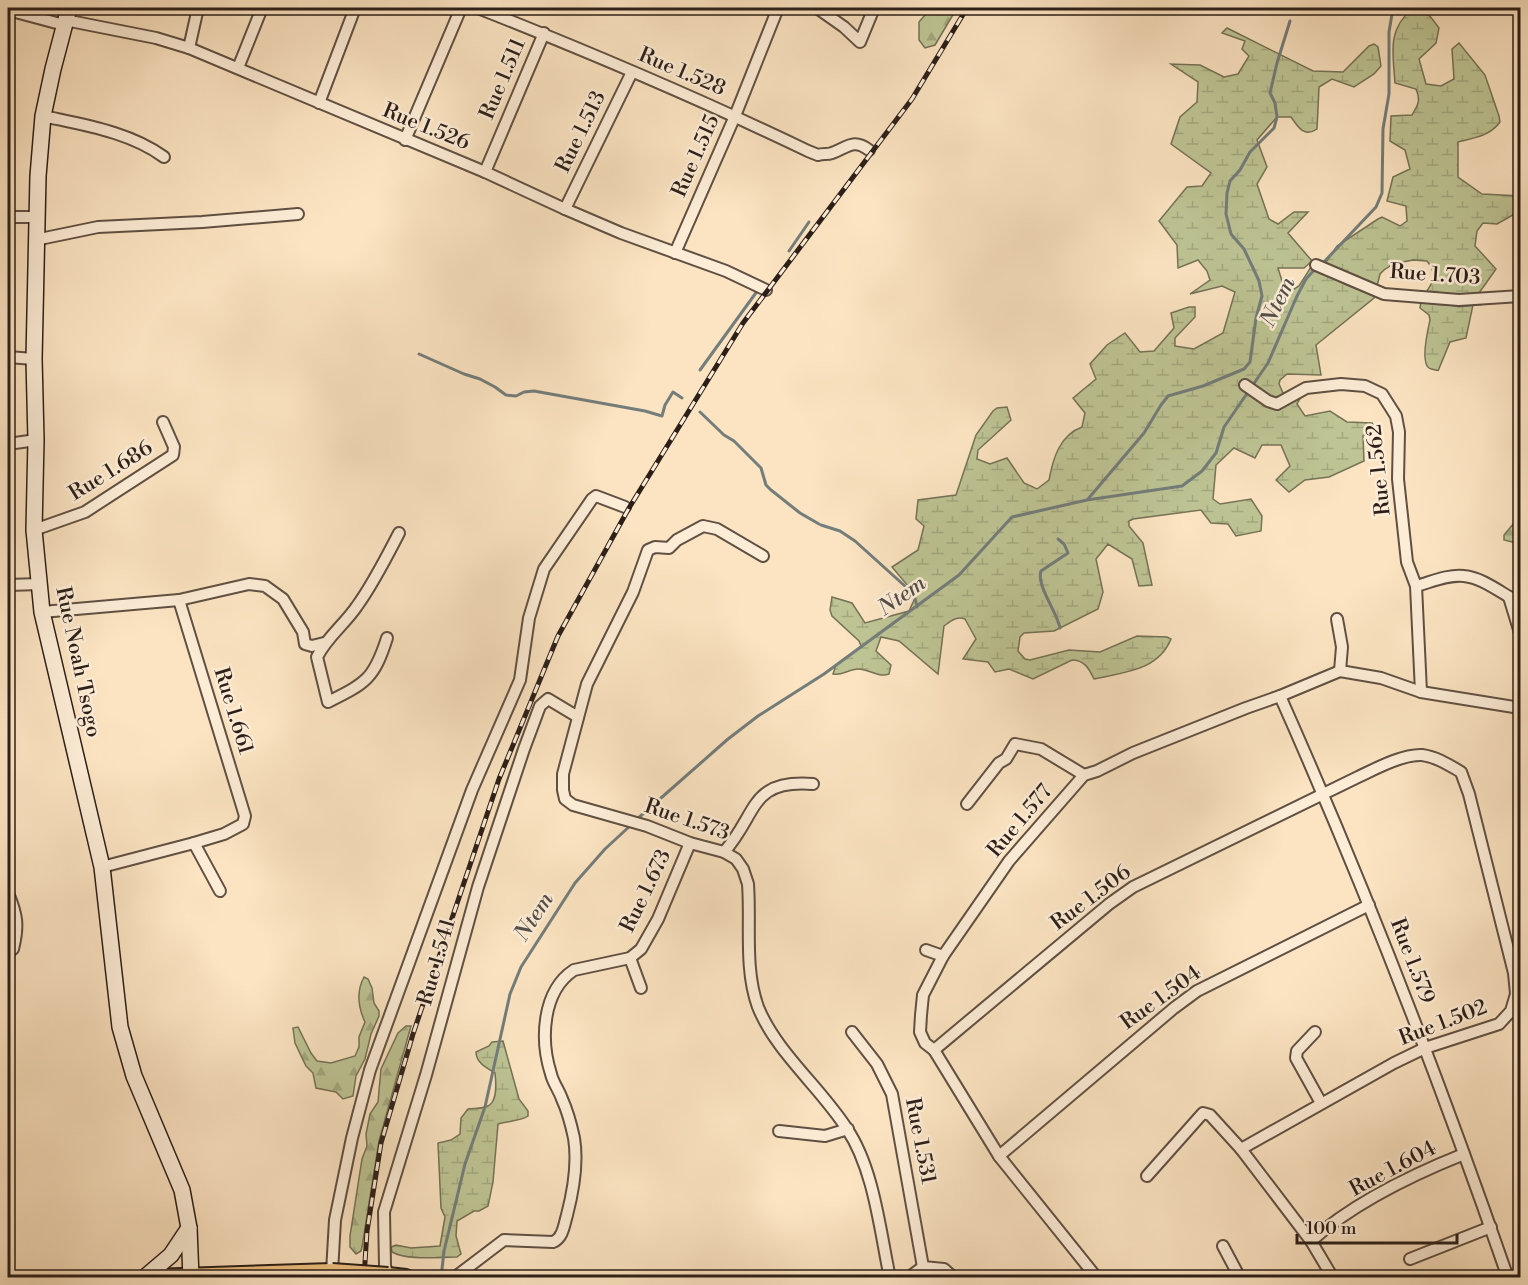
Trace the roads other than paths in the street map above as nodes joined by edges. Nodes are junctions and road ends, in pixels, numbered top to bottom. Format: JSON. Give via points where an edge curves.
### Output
{"nodes":[{"id":1,"x":198,"y":8,"type":"edge"},
{"id":2,"x":262,"y":8,"type":"edge"},
{"id":3,"x":356,"y":8,"type":"edge"},
{"id":4,"x":461,"y":8,"type":"edge"},
{"id":5,"x":478,"y":8,"type":"edge"},
{"id":6,"x":778,"y":8,"type":"edge"},
{"id":7,"x":817,"y":8,"type":"edge"},
{"id":8,"x":874,"y":8,"type":"edge"},
{"id":9,"x":8,"y":10,"type":"edge"},
{"id":10,"x":66,"y":17,"type":"edge"},
{"id":11,"x":544,"y":33,"type":"junction"},
{"id":12,"x":189,"y":48,"type":"junction"},
{"id":13,"x":237,"y":68,"type":"junction"},
{"id":14,"x":632,"y":72,"type":"junction"},
{"id":15,"x":320,"y":103,"type":"junction"},
{"id":16,"x":43,"y":116,"type":"junction"},
{"id":17,"x":735,"y":116,"type":"junction"},
{"id":18,"x":405,"y":140,"type":"junction"},
{"id":19,"x":869,"y":150,"type":"dead end"},
{"id":20,"x":164,"y":157,"type":"dead end"},
{"id":21,"x":485,"y":172,"type":"junction"},
{"id":22,"x":565,"y":209,"type":"junction"},
{"id":23,"x":298,"y":214,"type":"dead end"},
{"id":24,"x":8,"y":217,"type":"edge"},
{"id":25,"x":36,"y":217,"type":"junction"},
{"id":26,"x":35,"y":240,"type":"junction"},
{"id":27,"x":675,"y":253,"type":"junction"},
{"id":28,"x":1316,"y":265,"type":"dead end"},
{"id":29,"x":766,"y":290,"type":"dead end"},
{"id":30,"x":1521,"y":296,"type":"edge"},
{"id":31,"x":8,"y":357,"type":"edge"},
{"id":32,"x":34,"y":359,"type":"junction"},
{"id":33,"x":1245,"y":385,"type":"dead end"},
{"id":34,"x":162,"y":422,"type":"dead end"},
{"id":35,"x":36,"y":440,"type":"junction"},
{"id":36,"x":8,"y":444,"type":"edge"},
{"id":37,"x":625,"y":507,"type":"dead end"},
{"id":38,"x":34,"y":530,"type":"junction"},
{"id":39,"x":399,"y":533,"type":"dead end"},
{"id":40,"x":764,"y":556,"type":"dead end"},
{"id":41,"x":40,"y":584,"type":"junction"},
{"id":42,"x":8,"y":585,"type":"edge"},
{"id":43,"x":1416,"y":586,"type":"junction"},
{"id":44,"x":1509,"y":597,"type":"junction"},
{"id":45,"x":179,"y":600,"type":"junction"},
{"id":46,"x":1521,"y":603,"type":"edge"},
{"id":47,"x":42,"y":612,"type":"junction"},
{"id":48,"x":1337,"y":619,"type":"dead end"},
{"id":49,"x":1521,"y":633,"type":"edge"},
{"id":50,"x":387,"y":638,"type":"dead end"},
{"id":51,"x":324,"y":643,"type":"junction"},
{"id":52,"x":1340,"y":671,"type":"junction"},
{"id":53,"x":1421,"y":692,"type":"junction"},
{"id":54,"x":1280,"y":696,"type":"junction"},
{"id":55,"x":1521,"y":708,"type":"edge"},
{"id":56,"x":578,"y":717,"type":"junction"},
{"id":57,"x":1084,"y":775,"type":"junction"},
{"id":58,"x":813,"y":784,"type":"dead end"},
{"id":59,"x":1324,"y":794,"type":"junction"},
{"id":60,"x":967,"y":804,"type":"dead end"},
{"id":61,"x":194,"y":843,"type":"junction"},
{"id":62,"x":690,"y":843,"type":"junction"},
{"id":63,"x":724,"y":852,"type":"junction"},
{"id":64,"x":102,"y":867,"type":"junction"},
{"id":65,"x":220,"y":891,"type":"dead end"},
{"id":66,"x":8,"y":893,"type":"edge"},
{"id":67,"x":1369,"y":905,"type":"junction"},
{"id":68,"x":926,"y":950,"type":"dead end"},
{"id":69,"x":8,"y":952,"type":"edge"},
{"id":70,"x":943,"y":956,"type":"junction"},
{"id":71,"x":630,"y":958,"type":"junction"},
{"id":72,"x":641,"y":988,"type":"dead end"},
{"id":73,"x":852,"y":1032,"type":"dead end"},
{"id":74,"x":1315,"y":1032,"type":"dead end"},
{"id":75,"x":1425,"y":1048,"type":"junction"},
{"id":76,"x":934,"y":1050,"type":"junction"},
{"id":77,"x":1321,"y":1103,"type":"junction"},
{"id":78,"x":848,"y":1129,"type":"junction"},
{"id":79,"x":779,"y":1131,"type":"dead end"},
{"id":80,"x":1241,"y":1149,"type":"junction"},
{"id":81,"x":1464,"y":1154,"type":"junction"},
{"id":82,"x":999,"y":1156,"type":"junction"},
{"id":83,"x":1147,"y":1176,"type":"dead end"},
{"id":84,"x":1491,"y":1227,"type":"junction"},
{"id":85,"x":189,"y":1228,"type":"junction"},
{"id":86,"x":1311,"y":1241,"type":"junction"},
{"id":87,"x":1223,"y":1246,"type":"dead end"},
{"id":88,"x":1410,"y":1258,"type":"dead end"},
{"id":89,"x":923,"y":1267,"type":"junction"},
{"id":90,"x":332,"y":1272,"type":"junction"},
{"id":91,"x":388,"y":1276,"type":"edge"},
{"id":92,"x":191,"y":1277,"type":"edge"},
{"id":93,"x":144,"y":1278,"type":"edge"},
{"id":94,"x":151,"y":1278,"type":"edge"},
{"id":95,"x":406,"y":1278,"type":"edge"},
{"id":96,"x":453,"y":1278,"type":"edge"},
{"id":97,"x":890,"y":1278,"type":"edge"},
{"id":98,"x":908,"y":1278,"type":"edge"},
{"id":99,"x":954,"y":1278,"type":"edge"},
{"id":100,"x":1096,"y":1278,"type":"edge"},
{"id":101,"x":1240,"y":1278,"type":"edge"},
{"id":102,"x":1333,"y":1278,"type":"edge"},
{"id":103,"x":1508,"y":1278,"type":"edge"}],
"edges":[{"from":1,"to":12,"type":"street"},
{"from":2,"to":13,"type":"street"},
{"from":3,"to":15,"type":"street"},
{"from":4,"to":18,"type":"street"},
{"from":5,"to":11,"type":"street","name":"Rue 1.528"},
{"from":6,"to":17,"type":"street","name":"Rue 1.515"},
{"from":7,"to":8,"type":"street","via":[[861,42]]},
{"from":9,"to":10,"type":"street","name":"Rue 1.526"},
{"from":10,"to":12,"type":"street","name":"Rue 1.526"},
{"from":10,"to":16,"type":"main road","name":"Rue Noah Tsogo"},
{"from":11,"to":14,"type":"street","name":"Rue 1.528"},
{"from":11,"to":21,"type":"street","name":"Rue 1.511"},
{"from":12,"to":13,"type":"street","name":"Rue 1.526"},
{"from":13,"to":15,"type":"street","name":"Rue 1.526"},
{"from":14,"to":17,"type":"street","name":"Rue 1.528"},
{"from":14,"to":22,"type":"street","name":"Rue 1.513"},
{"from":15,"to":18,"type":"street","name":"Rue 1.526"},
{"from":16,"to":20,"type":"street","via":[[103,130],[151,147]]},
{"from":16,"to":25,"type":"main road","name":"Rue Noah Tsogo"},
{"from":17,"to":19,"type":"street","name":"Rue 1.528","via":[[818,154],[831,154],[856,144]]},
{"from":17,"to":27,"type":"street","name":"Rue 1.515"},
{"from":18,"to":21,"type":"street","name":"Rue 1.526"},
{"from":21,"to":22,"type":"street","name":"Rue 1.526"},
{"from":22,"to":27,"type":"street","name":"Rue 1.526"},
{"from":23,"to":26,"type":"street","via":[[98,227]]},
{"from":24,"to":25,"type":"street"},
{"from":25,"to":26,"type":"main road","name":"Rue Noah Tsogo"},
{"from":26,"to":32,"type":"main road","name":"Rue Noah Tsogo"},
{"from":27,"to":29,"type":"street","name":"Rue 1.526"},
{"from":28,"to":30,"type":"street","name":"Rue 1.703","via":[[1384,294],[1459,300]]},
{"from":31,"to":32,"type":"street"},
{"from":32,"to":35,"type":"main road","name":"Rue Noah Tsogo"},
{"from":33,"to":43,"type":"street","name":"Rue 1.562","via":[[1277,404],[1306,388],[1341,384],[1365,386],[1382,394],[1396,416],[1399,432],[1398,479],[1407,562]]},
{"from":34,"to":38,"type":"street","name":"Rue 1.686","via":[[174,447],[172,455],[85,512]]},
{"from":35,"to":36,"type":"street"},
{"from":35,"to":38,"type":"main road","name":"Rue Noah Tsogo"},
{"from":37,"to":90,"type":"street","via":[[596,496],[592,499],[544,569],[529,618],[517,688],[472,790],[364,1090],[335,1220]]},
{"from":38,"to":41,"type":"main road","name":"Rue Noah Tsogo"},
{"from":39,"to":51,"type":"street","via":[[358,606]]},
{"from":40,"to":56,"type":"street","name":"Rue 1.573","via":[[717,529],[703,526],[669,548],[648,550],[633,592],[587,684]]},
{"from":41,"to":42,"type":"street"},
{"from":41,"to":47,"type":"main road","name":"Rue Noah Tsogo"},
{"from":43,"to":44,"type":"street","via":[[1465,576]]},
{"from":43,"to":53,"type":"street","name":"Rue 1.562"},
{"from":44,"to":46,"type":"street"},
{"from":44,"to":49,"type":"street"},
{"from":45,"to":47,"type":"street"},
{"from":45,"to":51,"type":"street","via":[[249,584],[266,586],[283,598],[303,632],[305,644]]},
{"from":45,"to":61,"type":"street","name":"Rue 1.661","via":[[245,816],[243,824],[235,829]]},
{"from":47,"to":64,"type":"main road","name":"Rue Noah Tsogo"},
{"from":48,"to":52,"type":"street","via":[[1342,647]]},
{"from":50,"to":51,"type":"street","via":[[375,671],[328,702],[317,657]]},
{"from":52,"to":53,"type":"street","via":[[1381,678]]},
{"from":52,"to":54,"type":"street","name":"Rue 1.577"},
{"from":53,"to":55,"type":"street"},
{"from":54,"to":57,"type":"street","name":"Rue 1.577"},
{"from":54,"to":59,"type":"street","name":"Rue 1.579"},
{"from":56,"to":62,"type":"street","name":"Rue 1.573","via":[[563,774],[566,799],[573,805]]},
{"from":56,"to":91,"type":"street","name":"Rue 1.541","via":[[548,699],[540,706],[524,749],[478,887],[384,1212]]},
{"from":57,"to":60,"type":"street","via":[[1041,749],[1015,744]]},
{"from":57,"to":70,"type":"street","name":"Rue 1.577","via":[[1022,844]]},
{"from":58,"to":63,"type":"street","via":[[772,788],[757,801]]},
{"from":59,"to":67,"type":"street","name":"Rue 1.579"},
{"from":59,"to":75,"type":"street","name":"Rue 1.502","via":[[1395,761],[1420,755],[1438,759],[1461,772],[1512,962],[1516,994],[1511,1011],[1498,1024]]},
{"from":59,"to":76,"type":"street","name":"Rue 1.506","via":[[1134,887]]},
{"from":61,"to":64,"type":"street","name":"Rue 1.661"},
{"from":61,"to":65,"type":"street"},
{"from":62,"to":63,"type":"street","name":"Rue 1.573"},
{"from":62,"to":71,"type":"street","name":"Rue 1.673","via":[[658,919],[641,949]]},
{"from":63,"to":78,"type":"street","name":"Rue 1.573","via":[[743,868],[748,884],[752,985],[758,1007],[768,1026]]},
{"from":64,"to":85,"type":"main road","name":"Rue Noah Tsogo","via":[[123,1043],[179,1182]]},
{"from":66,"to":69,"type":"street","via":[[18,930],[13,949]]},
{"from":67,"to":75,"type":"street","name":"Rue 1.579"},
{"from":67,"to":82,"type":"street","name":"Rue 1.504","via":[[1197,991]]},
{"from":68,"to":70,"type":"street"},
{"from":70,"to":76,"type":"street","name":"Rue 1.577","via":[[923,995],[921,1015],[920,1032]]},
{"from":71,"to":72,"type":"street"},
{"from":71,"to":96,"type":"street","name":"Rue 1.673","via":[[574,970],[558,986],[546,1012],[548,1063],[569,1116],[574,1142],[572,1195],[560,1238],[553,1242],[504,1240]]},
{"from":73,"to":89,"type":"street","name":"Rue 1.531","via":[[877,1064],[892,1094]]},
{"from":74,"to":77,"type":"street","via":[[1297,1050],[1296,1058]]},
{"from":75,"to":77,"type":"street","name":"Rue 1.502"},
{"from":75,"to":81,"type":"street","name":"Rue 1.579"},
{"from":76,"to":82,"type":"street","name":"Rue 1.577"},
{"from":77,"to":80,"type":"street","name":"Rue 1.502"},
{"from":78,"to":79,"type":"street","via":[[825,1136]]},
{"from":78,"to":97,"type":"street","name":"Rue 1.573","via":[[869,1182]]},
{"from":80,"to":83,"type":"street","via":[[1210,1114],[1203,1113]]},
{"from":80,"to":86,"type":"street"},
{"from":81,"to":84,"type":"street","name":"Rue 1.579"},
{"from":81,"to":86,"type":"street","name":"Rue 1.604","via":[[1379,1196]]},
{"from":82,"to":100,"type":"street","name":"Rue 1.577"},
{"from":84,"to":88,"type":"street"},
{"from":84,"to":103,"type":"street","name":"Rue 1.579"},
{"from":85,"to":92,"type":"main road","name":"Rue Noah Tsogo"},
{"from":85,"to":93,"type":"main road","via":[[171,1256]]},
{"from":86,"to":102,"type":"street"},
{"from":87,"to":101,"type":"street"},
{"from":89,"to":98,"type":"street"},
{"from":89,"to":99,"type":"street","via":[[944,1269]]},
{"from":90,"to":91,"type":"main road","bridge":true},
{"from":90,"to":92,"type":"main road"},
{"from":91,"to":95,"type":"main road"},
{"from":92,"to":94,"type":"main road"}]}
